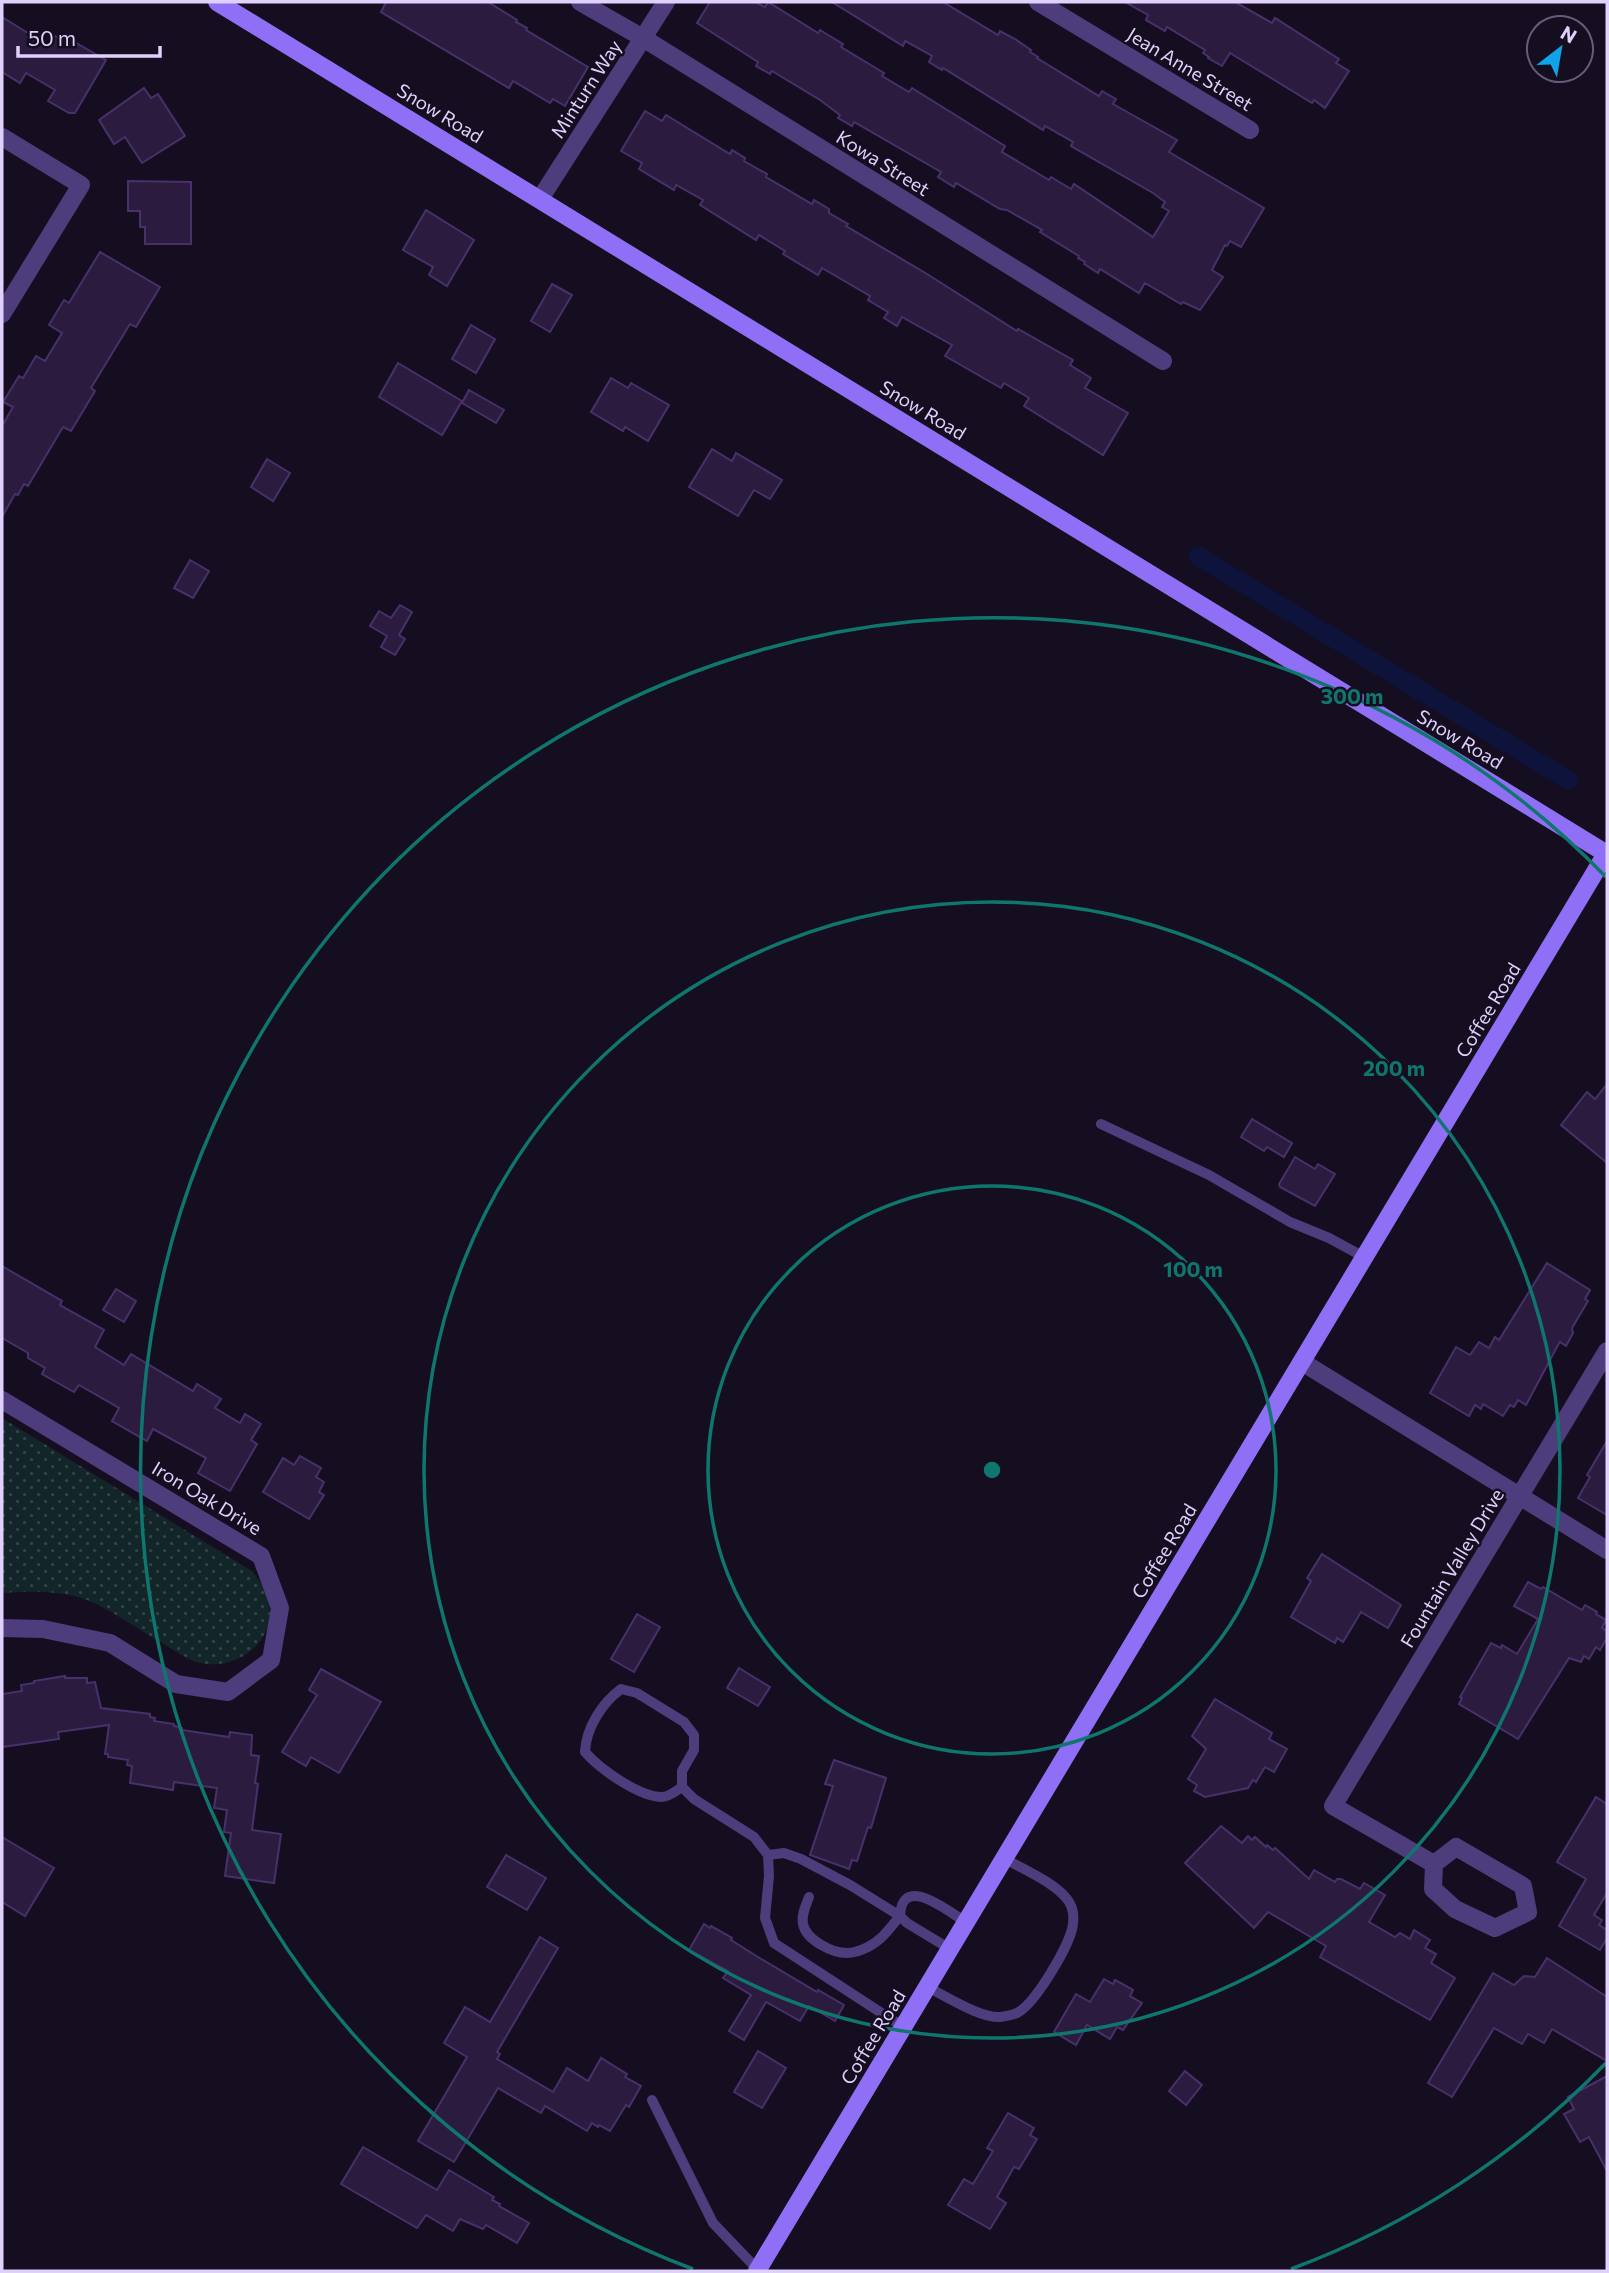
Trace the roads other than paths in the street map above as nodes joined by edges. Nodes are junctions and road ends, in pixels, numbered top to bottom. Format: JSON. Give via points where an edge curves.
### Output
{"nodes":[{"id":1,"x":217,"y":2,"type":"edge"},
{"id":2,"x":580,"y":2,"type":"edge"},
{"id":3,"x":666,"y":2,"type":"edge"},
{"id":4,"x":1038,"y":2,"type":"edge"},
{"id":5,"x":643,"y":38,"type":"junction"},
{"id":6,"x":1250,"y":130,"type":"dead end"},
{"id":7,"x":2,"y":137,"type":"edge"},
{"id":8,"x":540,"y":199,"type":"junction"},
{"id":9,"x":2,"y":314,"type":"edge"},
{"id":10,"x":1163,"y":361,"type":"dead end"},
{"id":11,"x":1607,"y":853,"type":"edge"},
{"id":12,"x":1101,"y":1124,"type":"dead end"},
{"id":13,"x":1364,"y":1257,"type":"junction"},
{"id":14,"x":1607,"y":1350,"type":"edge"},
{"id":15,"x":1302,"y":1362,"type":"junction"},
{"id":16,"x":2,"y":1400,"type":"edge"},
{"id":17,"x":1520,"y":1496,"type":"junction"},
{"id":18,"x":1607,"y":1550,"type":"edge"},
{"id":19,"x":2,"y":1628,"type":"edge"},
{"id":20,"x":682,"y":1787,"type":"junction"},
{"id":21,"x":768,"y":1855,"type":"junction"},
{"id":22,"x":1004,"y":1858,"type":"junction"},
{"id":23,"x":1434,"y":1864,"type":"junction"},
{"id":24,"x":809,"y":1897,"type":"dead end"},
{"id":25,"x":900,"y":1916,"type":"junction"},
{"id":26,"x":966,"y":1922,"type":"junction"},
{"id":27,"x":950,"y":1949,"type":"junction"},
{"id":28,"x":928,"y":1987,"type":"junction"},
{"id":29,"x":903,"y":2027,"type":"junction"},
{"id":30,"x":652,"y":2100,"type":"dead end"},
{"id":31,"x":757,"y":2271,"type":"edge"}],
"edges":[{"from":1,"to":8,"type":"main road","name":"Snow Road"},
{"from":2,"to":5,"type":"street","name":"Kowa Street"},
{"from":3,"to":5,"type":"street","name":"Minturn Way"},
{"from":4,"to":6,"type":"street","name":"Jean Anne Street"},
{"from":5,"to":8,"type":"street","name":"Minturn Way"},
{"from":5,"to":10,"type":"street","name":"Kowa Street"},
{"from":7,"to":9,"type":"street","via":[[81,185]]},
{"from":8,"to":11,"type":"main road","name":"Snow Road"},
{"from":11,"to":13,"type":"main road","name":"Coffee Road"},
{"from":12,"to":13,"type":"lane"},
{"from":13,"to":15,"type":"main road","name":"Coffee Road"},
{"from":14,"to":17,"type":"street","name":"Fountain Valley Drive"},
{"from":15,"to":17,"type":"street"},
{"from":15,"to":22,"type":"main road","name":"Coffee Road"},
{"from":16,"to":19,"type":"street","name":"Iron Oak Drive","via":[[261,1556],[280,1608],[271,1660],[228,1692],[176,1684],[110,1643],[43,1629]]},
{"from":17,"to":18,"type":"street"},
{"from":17,"to":23,"type":"street","name":"Fountain Valley Drive","via":[[1333,1806]]},
{"from":20,"to":20,"type":"lane","via":[[682,1771],[694,1750],[694,1735],[684,1722],[637,1693],[621,1689],[608,1699],[586,1737],[585,1752],[597,1766],[648,1796],[666,1797]]},
{"from":20,"to":21,"type":"lane","via":[[754,1838]]},
{"from":21,"to":25,"type":"lane","via":[[784,1853],[801,1859]]},
{"from":21,"to":29,"type":"lane","via":[[765,1918],[774,1943]]},
{"from":22,"to":26,"type":"main road","name":"Coffee Road"},
{"from":22,"to":28,"type":"lane","via":[[1067,1899],[1073,1927],[1067,1943],[1032,2000],[1017,2013],[999,2017],[981,2013]]},
{"from":23,"to":23,"type":"street","via":[[1456,1847],[1523,1886],[1528,1912],[1495,1928],[1455,1909],[1433,1889]]},
{"from":24,"to":25,"type":"lane","via":[[803,1926],[808,1935],[832,1951],[867,1948]]},
{"from":25,"to":26,"type":"lane","via":[[900,1906],[915,1894]]},
{"from":25,"to":27,"type":"lane"},
{"from":26,"to":27,"type":"main road","name":"Coffee Road"},
{"from":27,"to":28,"type":"main road","name":"Coffee Road"},
{"from":28,"to":29,"type":"main road","name":"Coffee Road"},
{"from":29,"to":31,"type":"main road","name":"Coffee Road"},
{"from":30,"to":31,"type":"lane","via":[[713,2222]]}]}
